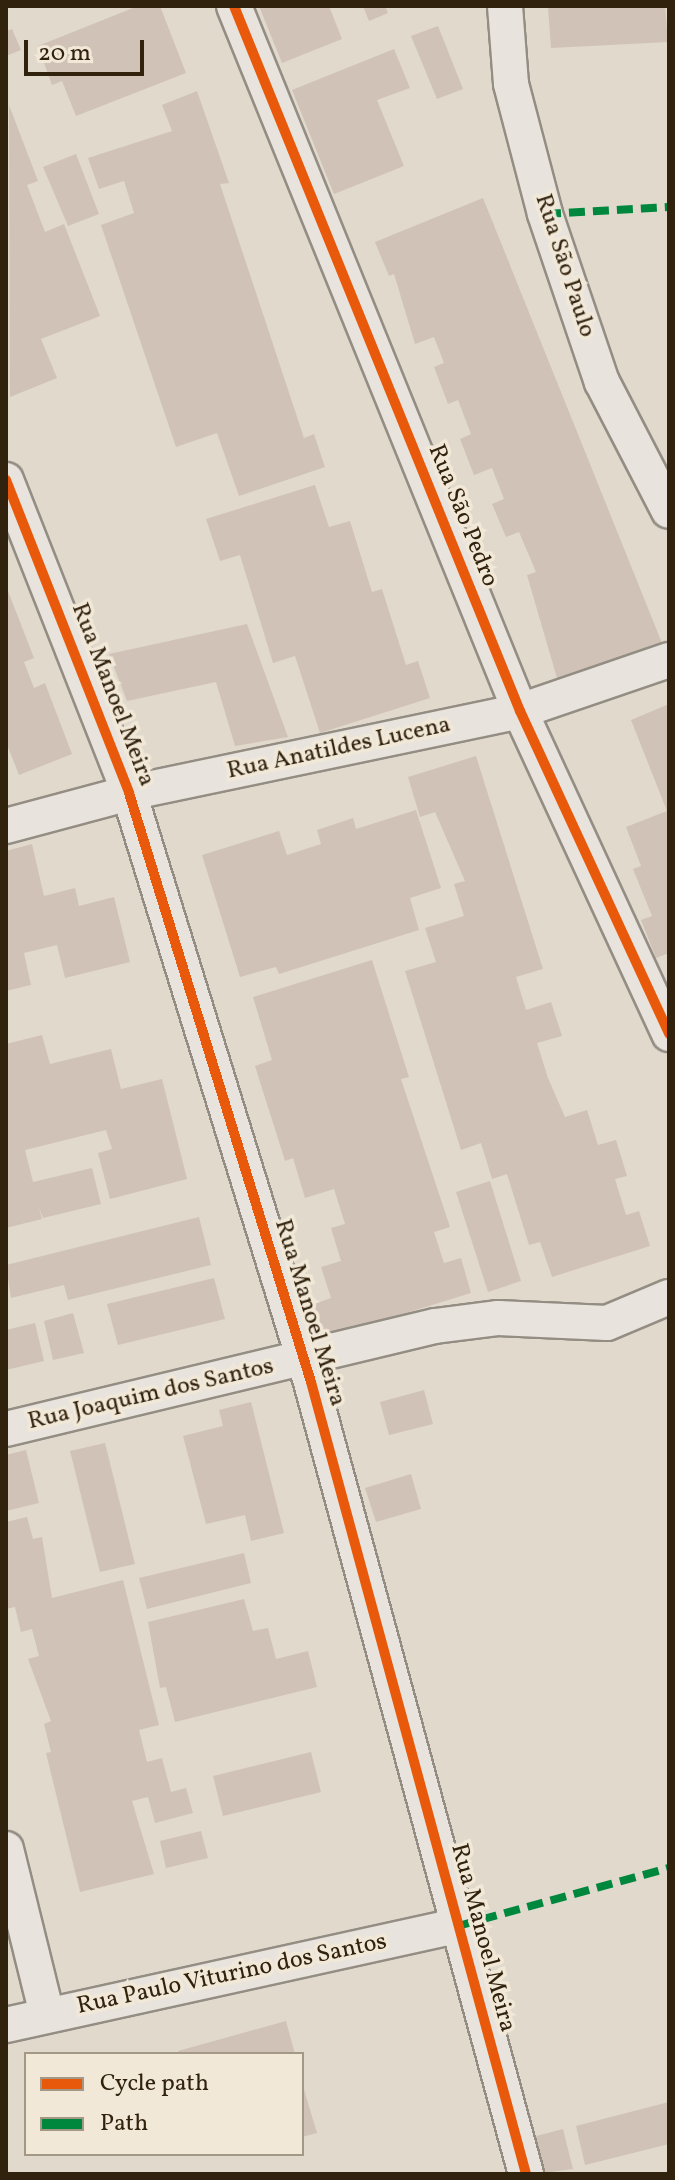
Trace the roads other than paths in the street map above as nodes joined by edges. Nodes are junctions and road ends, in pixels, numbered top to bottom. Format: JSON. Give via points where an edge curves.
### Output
{"nodes":[{"id":1,"x":234,"y":6,"type":"edge"},
{"id":2,"x":505,"y":6,"type":"edge"},
{"id":3,"x":6,"y":480,"type":"edge"},
{"id":4,"x":669,"y":511,"type":"edge"},
{"id":5,"x":669,"y":660,"type":"edge"},
{"id":6,"x":520,"y":711,"type":"junction"},
{"id":7,"x":129,"y":793,"type":"junction"},
{"id":8,"x":6,"y":826,"type":"edge"},
{"id":9,"x":669,"y":1034,"type":"edge"},
{"id":10,"x":669,"y":1297,"type":"edge"},
{"id":11,"x":300,"y":1360,"type":"junction"},
{"id":12,"x":6,"y":1429,"type":"edge"},
{"id":13,"x":6,"y":1849,"type":"edge"},
{"id":14,"x":458,"y":1926,"type":"junction"},
{"id":15,"x":47,"y":2015,"type":"junction"},
{"id":16,"x":6,"y":2025,"type":"edge"},
{"id":17,"x":526,"y":2174,"type":"edge"}],
"edges":[{"from":1,"to":6,"type":"street","name":"Rua São Pedro"},
{"from":2,"to":4,"type":"street","name":"Rua São Paulo","via":[[511,84],[545,214],[602,382]]},
{"from":3,"to":7,"type":"street","name":"Rua Manoel Meira"},
{"from":5,"to":6,"type":"street","name":"Rua Anatildes Lucena"},
{"from":6,"to":7,"type":"street","name":"Rua Anatildes Lucena"},
{"from":6,"to":9,"type":"street","name":"Rua São Pedro"},
{"from":7,"to":8,"type":"street","name":"Rua Anatildes Lucena"},
{"from":7,"to":11,"type":"street","name":"Rua Manoel Meira"},
{"from":10,"to":11,"type":"street","name":"Rua Joaquim dos Santos","via":[[607,1323],[498,1318],[435,1326]]},
{"from":11,"to":12,"type":"street","name":"Rua Joaquim dos Santos"},
{"from":11,"to":14,"type":"street","name":"Rua Manoel Meira"},
{"from":13,"to":15,"type":"street"},
{"from":14,"to":15,"type":"street","name":"Rua Paulo Viturino dos Santos"},
{"from":14,"to":17,"type":"street","name":"Rua Manoel Meira"},
{"from":15,"to":16,"type":"street","name":"Rua Paulo Viturino dos Santos"}]}
